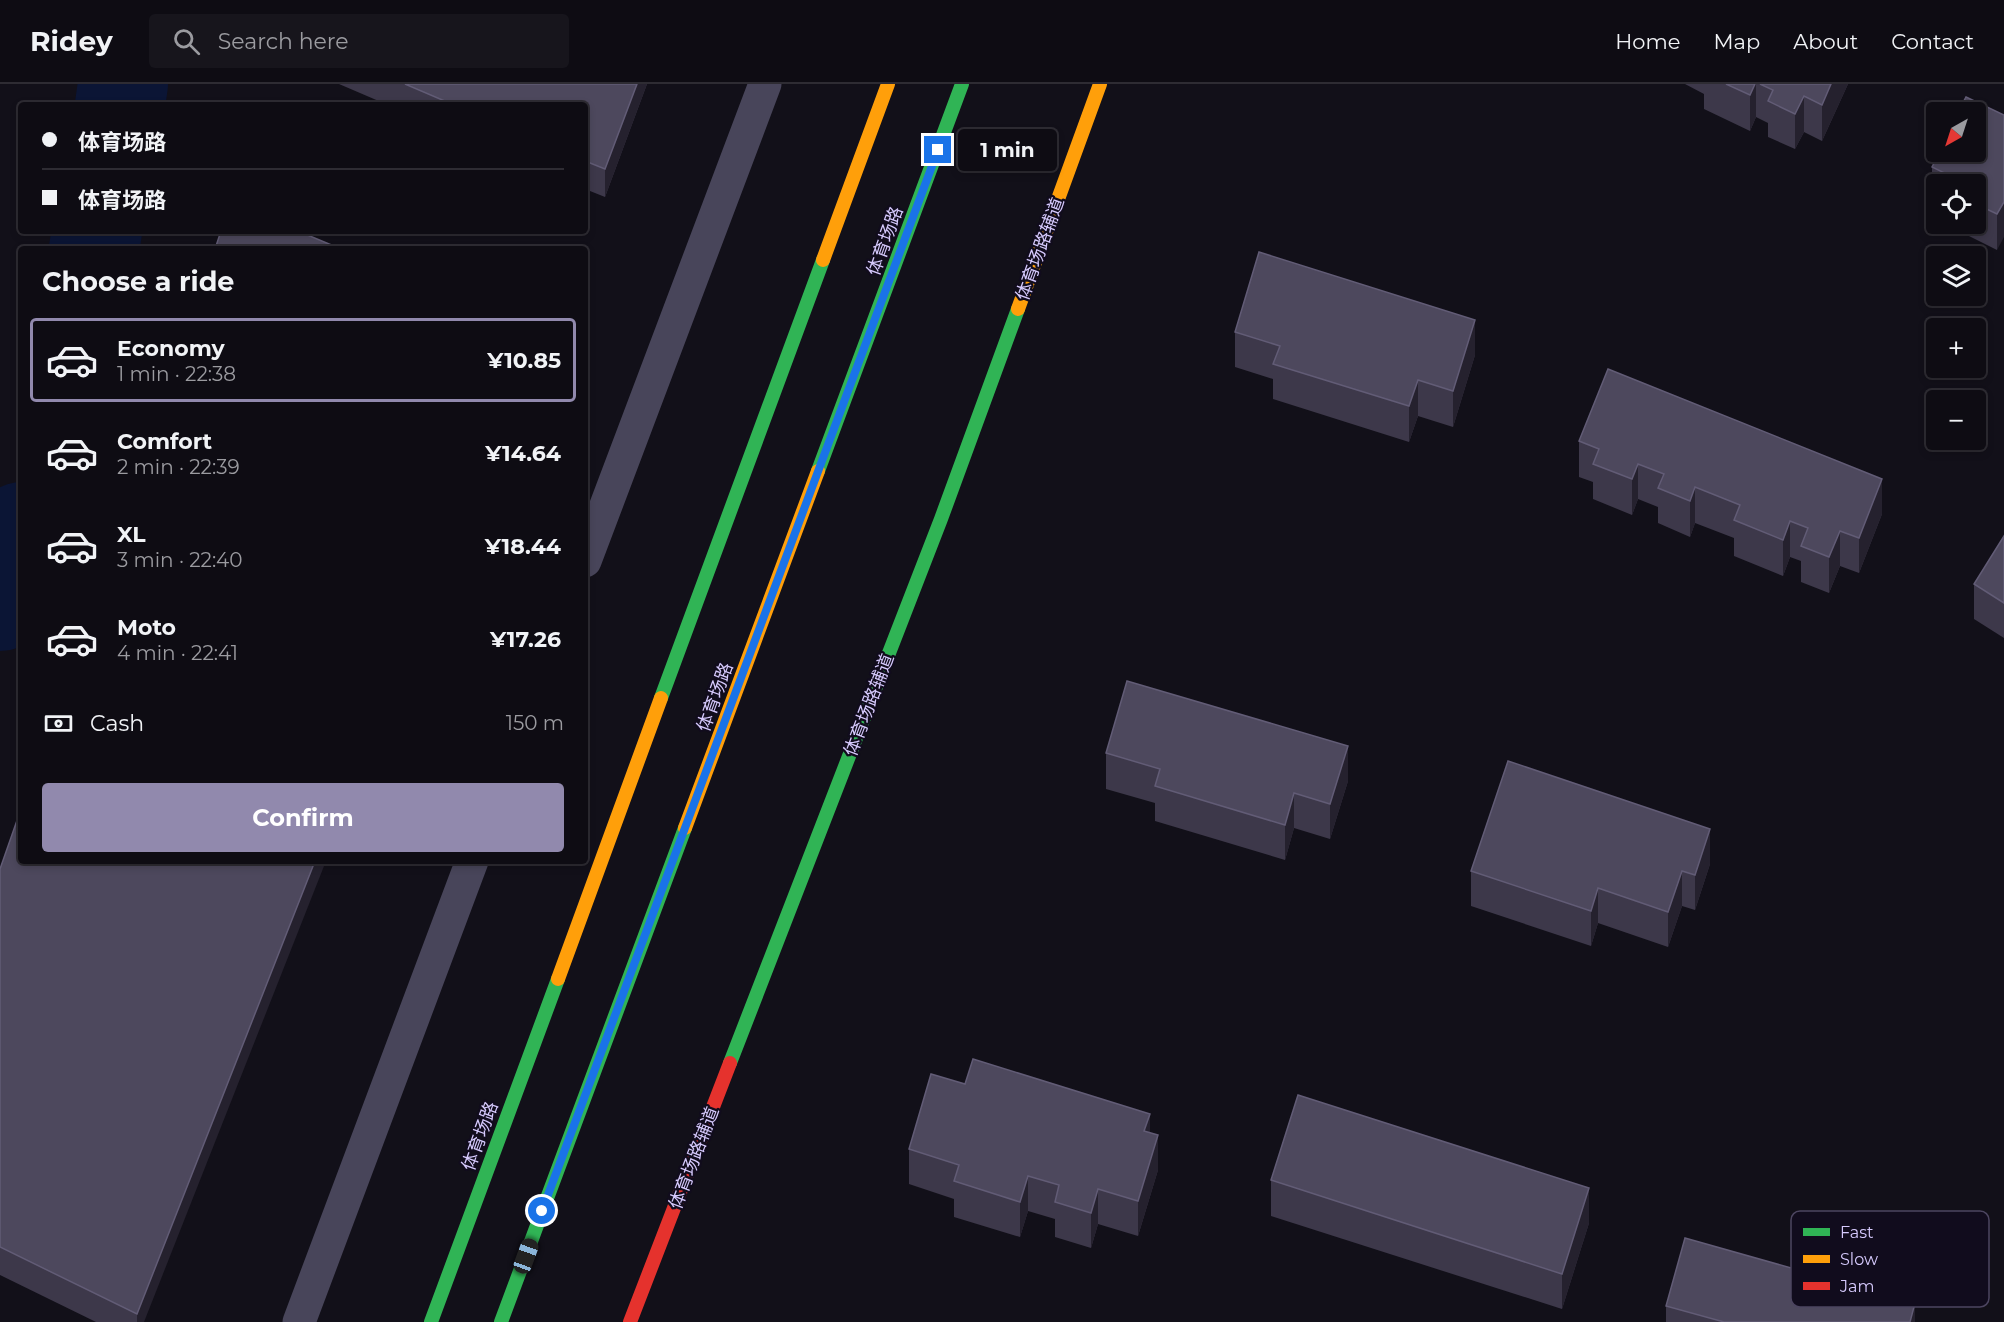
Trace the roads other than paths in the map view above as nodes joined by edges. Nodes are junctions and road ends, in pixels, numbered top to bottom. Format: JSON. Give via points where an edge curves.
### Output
{"nodes":[{"id":1,"x":765,"y":84,"type":"edge"},
{"id":2,"x":888,"y":84,"type":"edge"},
{"id":3,"x":962,"y":84,"type":"edge"},
{"id":4,"x":1100,"y":84,"type":"edge"},
{"id":5,"x":588,"y":553,"type":"edge"},
{"id":6,"x":471,"y":864,"type":"edge"},
{"id":7,"x":299,"y":1322,"type":"edge"},
{"id":8,"x":430,"y":1322,"type":"edge"},
{"id":9,"x":501,"y":1322,"type":"edge"},
{"id":10,"x":630,"y":1322,"type":"edge"}],
"edges":[{"from":1,"to":5,"type":"street"},
{"from":2,"to":8,"type":"main road","name":"体育场路"},
{"from":3,"to":9,"type":"main road","name":"体育场路"},
{"from":4,"to":10,"type":"main road","name":"体育场路辅道","via":[[941,519]]},
{"from":6,"to":7,"type":"street"}]}
